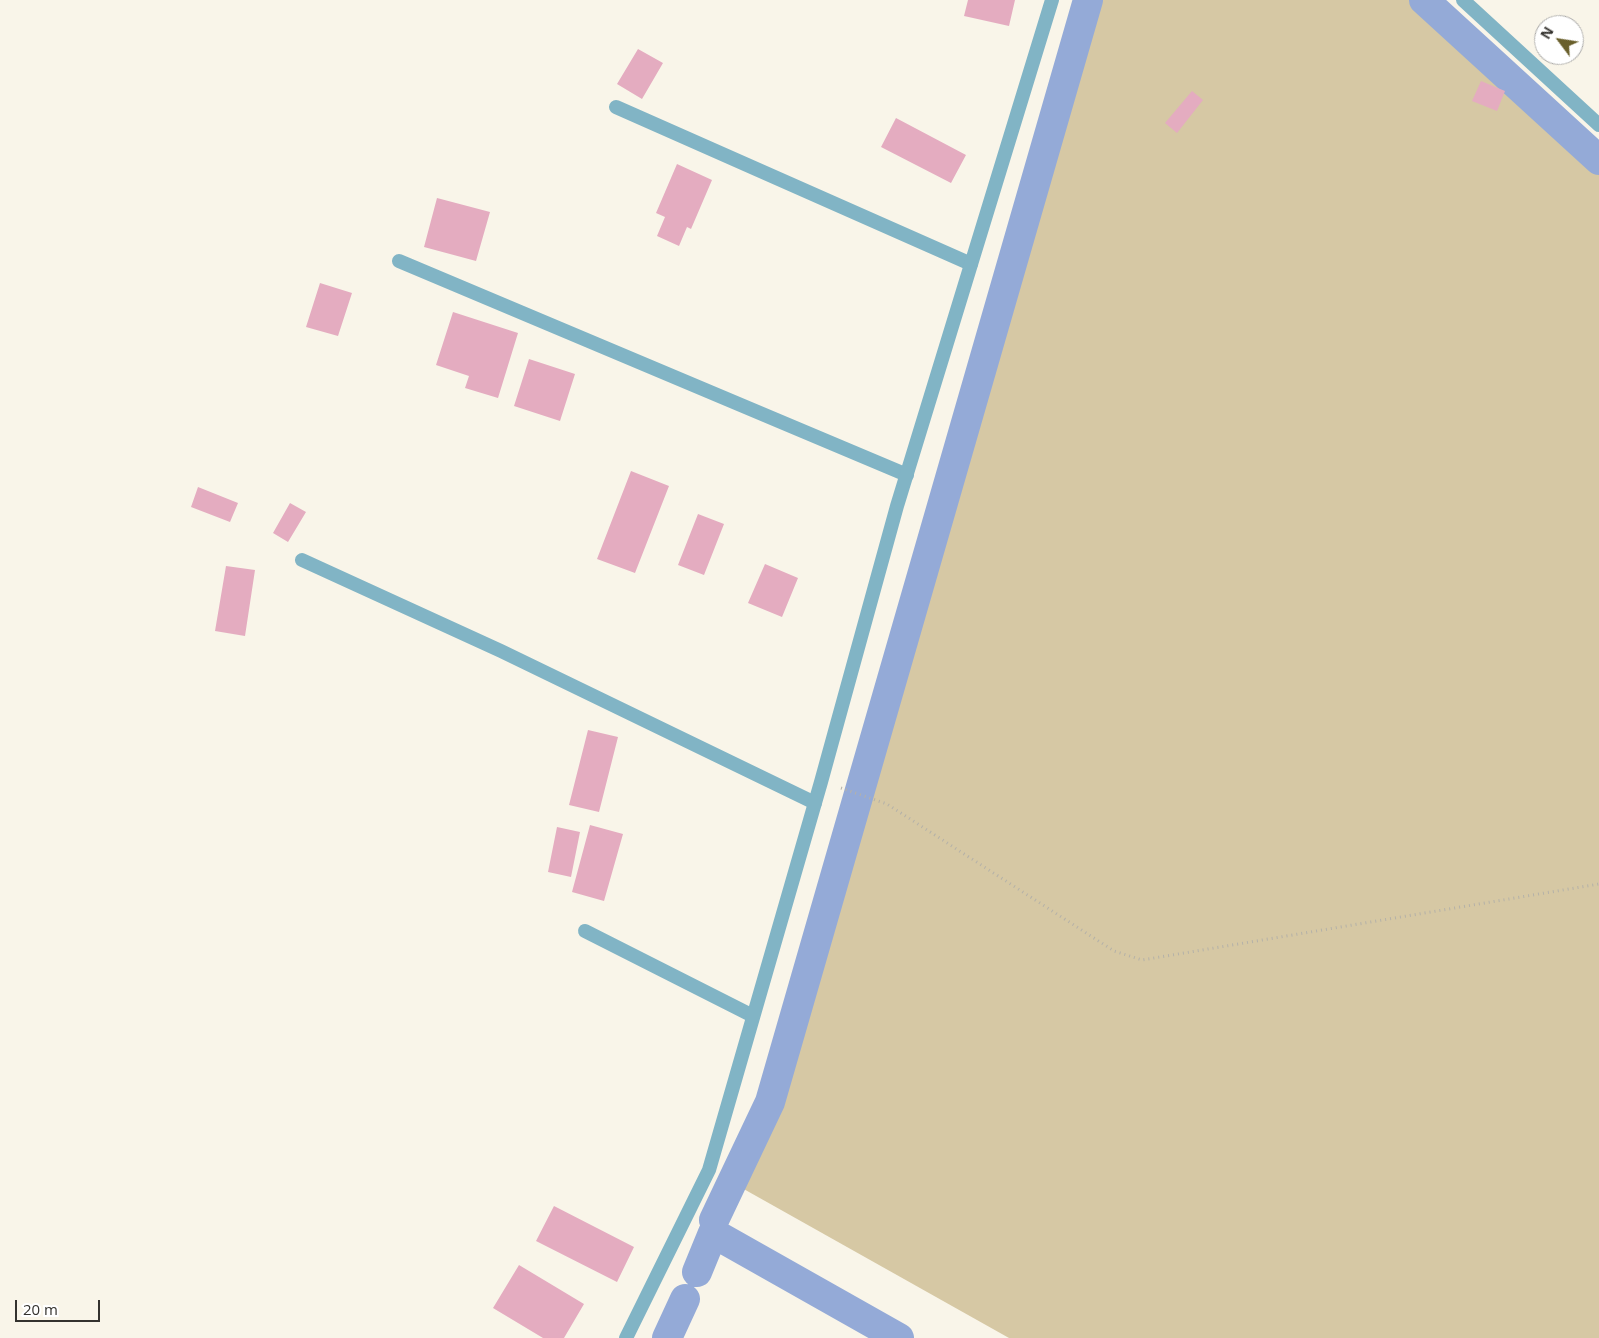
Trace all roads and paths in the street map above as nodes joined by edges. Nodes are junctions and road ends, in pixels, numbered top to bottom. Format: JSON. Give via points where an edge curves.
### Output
{"nodes":[{"id":1,"x":1052,"y":0,"type":"edge"},
{"id":2,"x":1463,"y":0,"type":"edge"},
{"id":3,"x":616,"y":106,"type":"dead end"},
{"id":4,"x":1599,"y":125,"type":"edge"},
{"id":5,"x":399,"y":261,"type":"dead end"},
{"id":6,"x":972,"y":264,"type":"junction"},
{"id":7,"x":907,"y":475,"type":"junction"},
{"id":8,"x":302,"y":560,"type":"dead end"},
{"id":9,"x":843,"y":789,"type":"dead end"},
{"id":10,"x":815,"y":803,"type":"junction"},
{"id":11,"x":1599,"y":884,"type":"edge"},
{"id":12,"x":586,"y":931,"type":"dead end"},
{"id":13,"x":754,"y":1016,"type":"junction"},
{"id":14,"x":626,"y":1338,"type":"edge"}],
"edges":[{"from":1,"to":6,"type":"street"},
{"from":2,"to":4,"type":"street"},
{"from":3,"to":6,"type":"street"},
{"from":5,"to":7,"type":"street"},
{"from":6,"to":7,"type":"street"},
{"from":7,"to":10,"type":"street"},
{"from":8,"to":10,"type":"street","via":[[501,651]]},
{"from":9,"to":11,"type":"path","via":[[887,804],[1114,951],[1142,960]]},
{"from":10,"to":13,"type":"street"},
{"from":12,"to":13,"type":"street"},
{"from":13,"to":14,"type":"street","via":[[709,1170]]}]}
